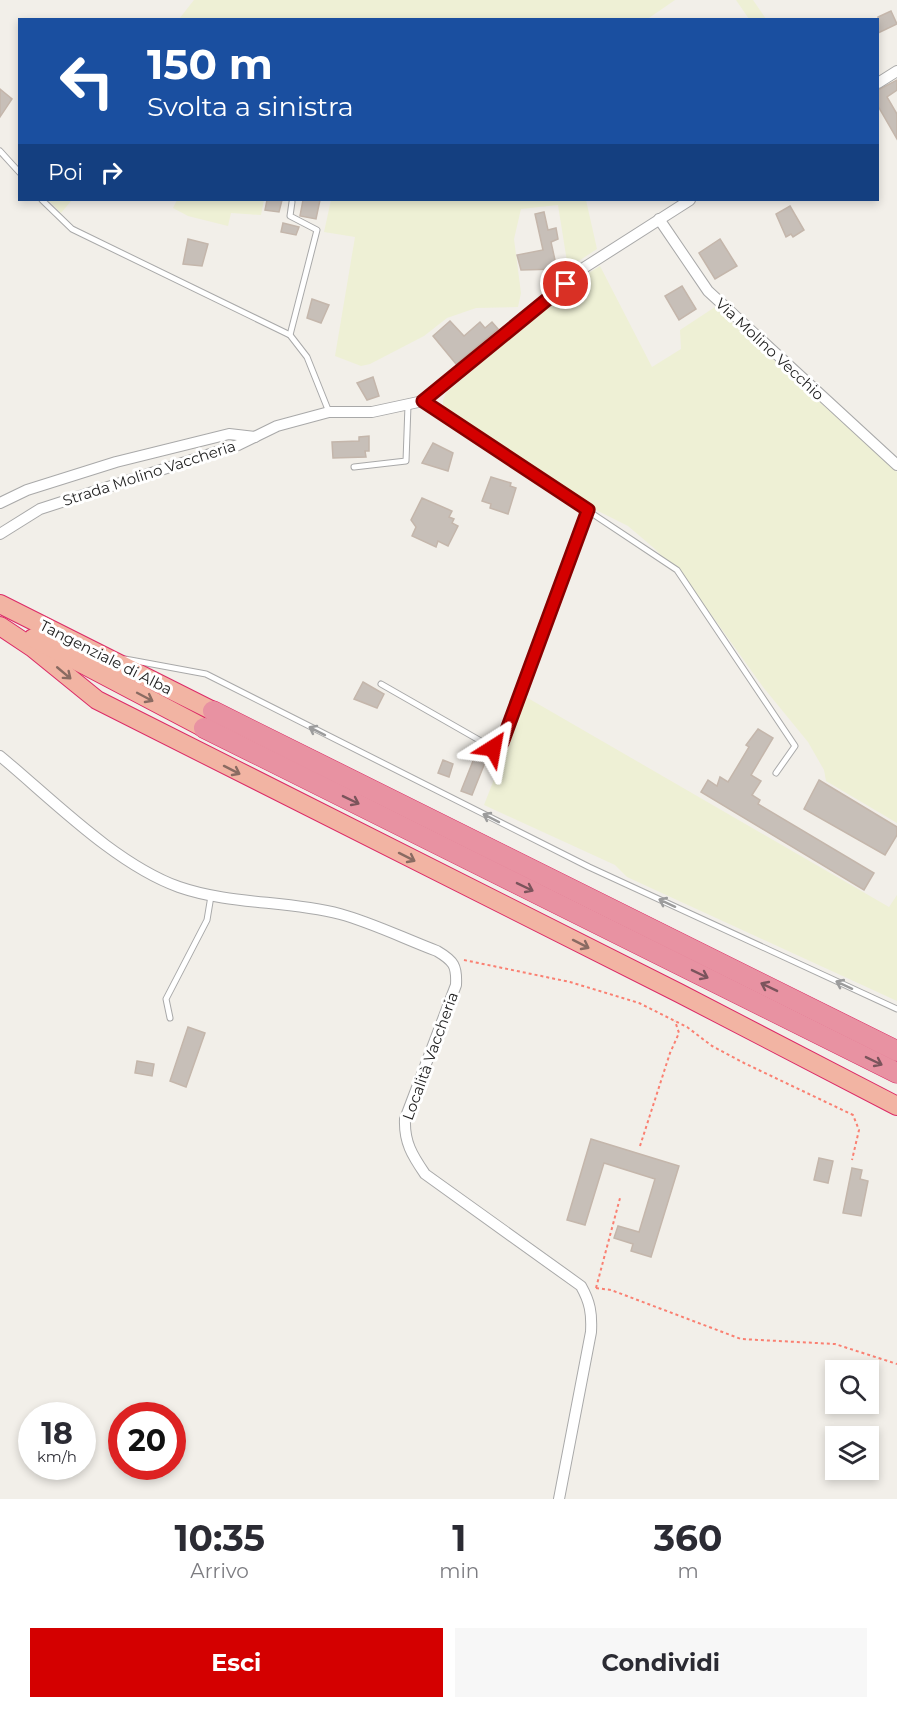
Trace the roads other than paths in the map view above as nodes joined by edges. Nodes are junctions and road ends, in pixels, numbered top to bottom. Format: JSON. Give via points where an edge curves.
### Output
{"nodes":[{"id":1,"x":897,"y":71,"type":"edge"},
{"id":2,"x":879,"y":82,"type":"edge"},
{"id":3,"x":0,"y":151,"type":"edge"},
{"id":4,"x":18,"y":171,"type":"edge"},
{"id":5,"x":43,"y":201,"type":"edge"},
{"id":6,"x":688,"y":201,"type":"edge"},
{"id":7,"x":291,"y":202,"type":"dead end"},
{"id":8,"x":659,"y":219,"type":"junction"},
{"id":9,"x":290,"y":336,"type":"junction"},
{"id":10,"x":423,"y":401,"type":"junction"},
{"id":11,"x":408,"y":405,"type":"junction"},
{"id":12,"x":329,"y":412,"type":"junction"},
{"id":13,"x":255,"y":437,"type":"junction"},
{"id":14,"x":897,"y":465,"type":"edge"},
{"id":15,"x":354,"y":467,"type":"dead end"},
{"id":16,"x":0,"y":503,"type":"edge"},
{"id":17,"x":588,"y":510,"type":"junction"},
{"id":18,"x":0,"y":534,"type":"edge"},
{"id":19,"x":0,"y":604,"type":"edge"},
{"id":20,"x":0,"y":621,"type":"edge"},
{"id":21,"x":0,"y":626,"type":"edge"},
{"id":22,"x":104,"y":656,"type":"junction"},
{"id":23,"x":381,"y":684,"type":"dead end"},
{"id":24,"x":208,"y":719,"type":"junction"},
{"id":25,"x":0,"y":756,"type":"edge"},
{"id":26,"x":776,"y":773,"type":"dead end"},
{"id":27,"x":211,"y":896,"type":"junction"},
{"id":28,"x":897,"y":1009,"type":"edge"},
{"id":29,"x":170,"y":1018,"type":"dead end"},
{"id":30,"x":897,"y":1051,"type":"edge"},
{"id":31,"x":897,"y":1072,"type":"edge"},
{"id":32,"x":897,"y":1106,"type":"edge"},
{"id":33,"x":559,"y":1499,"type":"edge"}],
"edges":[{"from":1,"to":2,"type":"street"},
{"from":3,"to":4,"type":"lane"},
{"from":5,"to":9,"type":"lane","via":[[72,229]]},
{"from":6,"to":8,"type":"street"},
{"from":7,"to":9,"type":"lane","via":[[290,216],[317,230]]},
{"from":8,"to":10,"type":"street","via":[[582,269]]},
{"from":8,"to":14,"type":"street","name":"Via Molino Vecchio","via":[[708,291]]},
{"from":9,"to":12,"type":"lane","via":[[307,357]]},
{"from":10,"to":11,"type":"street"},
{"from":10,"to":17,"type":"lane"},
{"from":11,"to":12,"type":"street","via":[[372,412]]},
{"from":11,"to":15,"type":"lane","via":[[406,461]]},
{"from":12,"to":13,"type":"street","via":[[277,426]]},
{"from":13,"to":16,"type":"street","name":"Strada Molino Vaccheria","via":[[229,434],[116,462],[27,490]]},
{"from":13,"to":18,"type":"street","name":"Strada Molino Vaccheria","via":[[238,446],[51,505]]},
{"from":17,"to":23,"type":"lane","via":[[502,743],[493,748]]},
{"from":17,"to":26,"type":"lane","via":[[677,570],[795,746]]},
{"from":19,"to":22,"type":"highway","name":"Tangenziale di Alba"},
{"from":20,"to":24,"type":"highway","one_way":true},
{"from":21,"to":32,"type":"highway","one_way":true,"via":[[96,700]]},
{"from":22,"to":24,"type":"highway","name":"Tangenziale di Alba"},
{"from":28,"to":22,"type":"lane","one_way":true,"via":[[589,867],[206,674]]},
{"from":30,"to":24,"type":"highway","one_way":true},
{"from":24,"to":31,"type":"highway","one_way":true},
{"from":25,"to":27,"type":"street","via":[[120,856],[169,882]]},
{"from":27,"to":29,"type":"lane","via":[[207,920],[166,999]]},
{"from":27,"to":33,"type":"street","name":"Località Vaccheria","via":[[339,914],[452,960],[457,969],[456,985],[405,1119],[404,1138],[425,1174],[581,1286],[588,1298],[591,1332]]}]}
